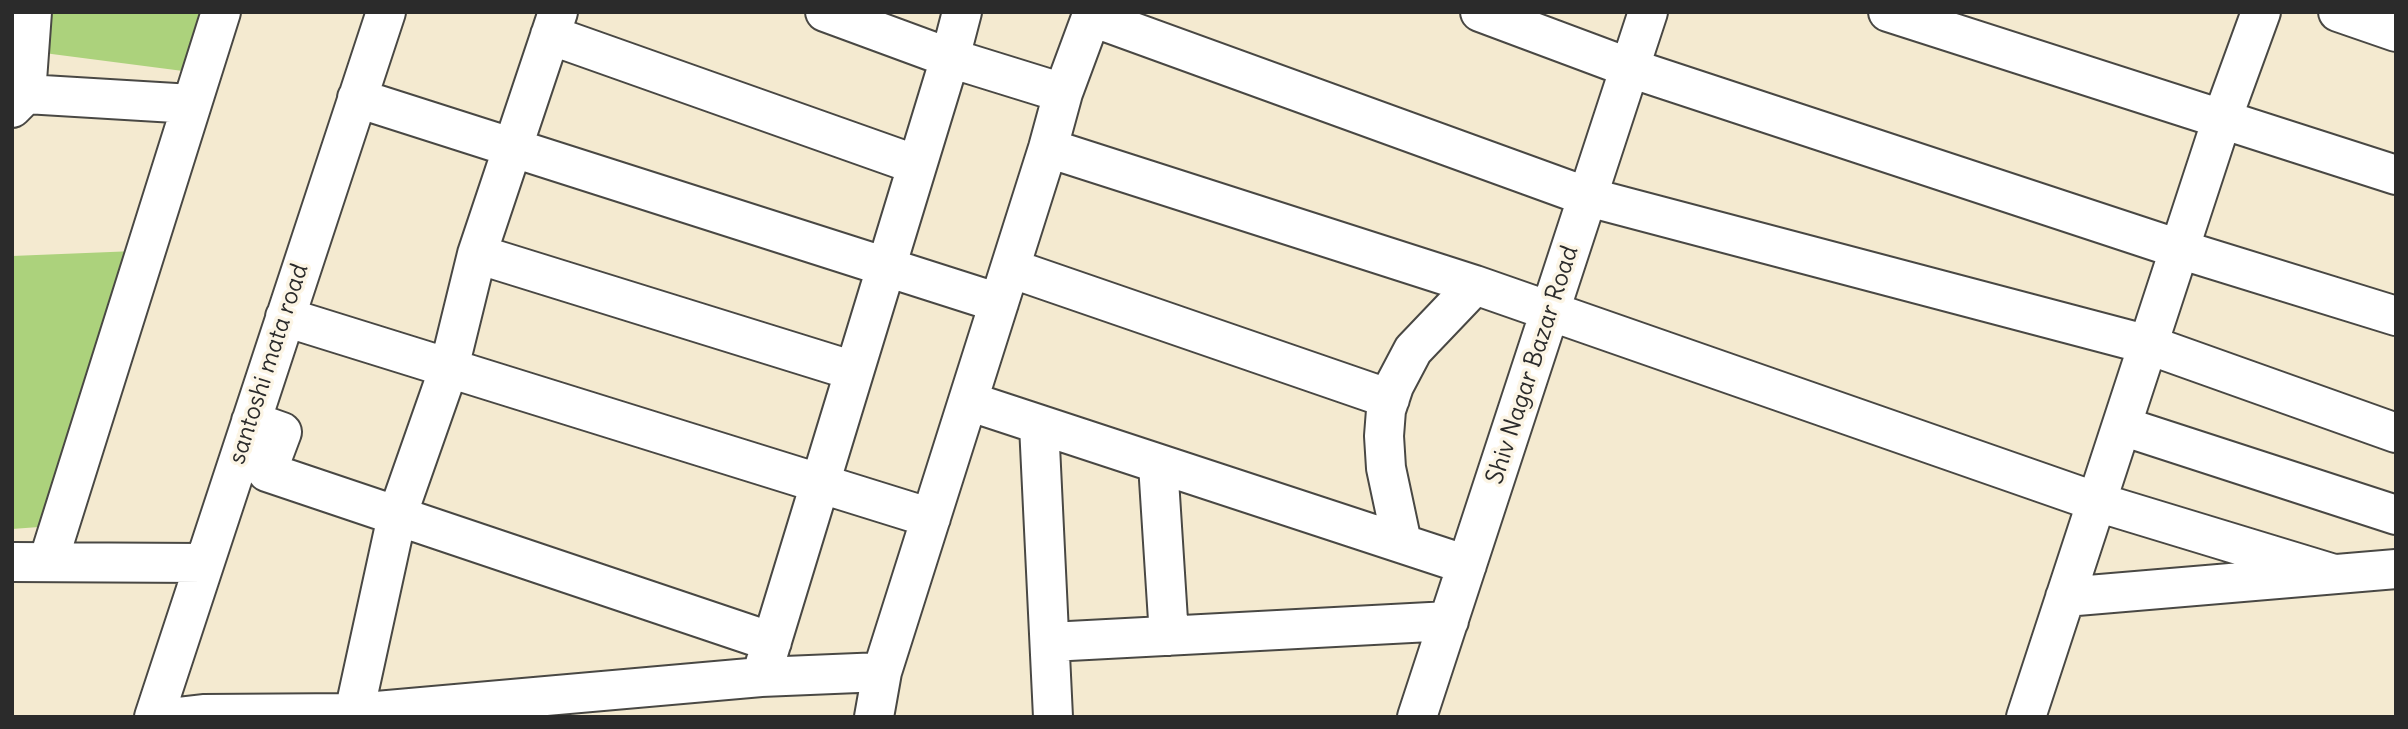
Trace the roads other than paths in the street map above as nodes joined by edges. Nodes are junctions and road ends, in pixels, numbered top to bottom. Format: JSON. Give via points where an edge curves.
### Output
{"nodes":[{"id":1,"x":32,"y":12,"type":"edge"},
{"id":2,"x":221,"y":12,"type":"edge"},
{"id":3,"x":386,"y":12,"type":"edge"},
{"id":4,"x":825,"y":12,"type":"edge"},
{"id":5,"x":962,"y":12,"type":"edge"},
{"id":6,"x":1480,"y":12,"type":"edge"},
{"id":7,"x":1648,"y":12,"type":"edge"},
{"id":8,"x":1888,"y":12,"type":"edge"},
{"id":9,"x":2261,"y":12,"type":"edge"},
{"id":10,"x":2338,"y":12,"type":"edge"},
{"id":11,"x":1092,"y":15,"type":"edge"},
{"id":12,"x":554,"y":24,"type":"edge"},
{"id":13,"x":2396,"y":32,"type":"edge"},
{"id":14,"x":950,"y":58,"type":"junction"},
{"id":15,"x":1630,"y":68,"type":"junction"},
{"id":16,"x":1063,"y":93,"type":"junction"},
{"id":17,"x":357,"y":98,"type":"junction"},
{"id":18,"x":19,"y":101,"type":"edge"},
{"id":19,"x":192,"y":104,"type":"junction"},
{"id":20,"x":2222,"y":119,"type":"junction"},
{"id":21,"x":514,"y":148,"type":"junction"},
{"id":22,"x":1048,"y":148,"type":"junction"},
{"id":23,"x":917,"y":166,"type":"junction"},
{"id":24,"x":2396,"y":175,"type":"edge"},
{"id":25,"x":1588,"y":197,"type":"junction"},
{"id":26,"x":2179,"y":249,"type":"junction"},
{"id":27,"x":477,"y":254,"type":"junction"},
{"id":28,"x":885,"y":268,"type":"junction"},
{"id":29,"x":1475,"y":285,"type":"junction"},
{"id":30,"x":1004,"y":286,"type":"junction"},
{"id":31,"x":1551,"y":313,"type":"junction"},
{"id":32,"x":2396,"y":316,"type":"edge"},
{"id":33,"x":285,"y":317,"type":"junction"},
{"id":34,"x":2149,"y":345,"type":"junction"},
{"id":35,"x":449,"y":368,"type":"junction"},
{"id":36,"x":855,"y":371,"type":"junction"},
{"id":37,"x":1390,"y":399,"type":"junction"},
{"id":38,"x":968,"y":401,"type":"junction"},
{"id":39,"x":251,"y":421,"type":"junction"},
{"id":40,"x":1039,"y":425,"type":"junction"},
{"id":41,"x":2122,"y":426,"type":"junction"},
{"id":42,"x":2396,"y":433,"type":"edge"},
{"id":43,"x":1158,"y":464,"type":"junction"},
{"id":44,"x":820,"y":482,"type":"junction"},
{"id":45,"x":2096,"y":502,"type":"junction"},
{"id":46,"x":2396,"y":515,"type":"edge"},
{"id":47,"x":397,"y":516,"type":"junction"},
{"id":48,"x":931,"y":518,"type":"junction"},
{"id":49,"x":1402,"y":543,"type":"junction"},
{"id":50,"x":30,"y":562,"type":"edge"},
{"id":51,"x":204,"y":563,"type":"junction"},
{"id":52,"x":1467,"y":565,"type":"junction"},
{"id":53,"x":2396,"y":569,"type":"edge"},
{"id":54,"x":2334,"y":574,"type":"junction"},
{"id":55,"x":2065,"y":597,"type":"junction"},
{"id":56,"x":1449,"y":621,"type":"junction"},
{"id":57,"x":1169,"y":636,"type":"junction"},
{"id":58,"x":1050,"y":642,"type":"junction"},
{"id":59,"x":766,"y":660,"type":"junction"},
{"id":60,"x":882,"y":672,"type":"junction"},
{"id":61,"x":355,"y":713,"type":"junction"},
{"id":62,"x":154,"y":717,"type":"edge"},
{"id":63,"x":177,"y":717,"type":"edge"},
{"id":64,"x":874,"y":717,"type":"edge"},
{"id":65,"x":1053,"y":717,"type":"edge"},
{"id":66,"x":1417,"y":717,"type":"edge"},
{"id":67,"x":2026,"y":717,"type":"edge"}],
"edges":[{"from":1,"to":18,"type":"street"},
{"from":2,"to":19,"type":"street"},
{"from":3,"to":17,"type":"street","name":"santoshi mata road"},
{"from":4,"to":14,"type":"street"},
{"from":5,"to":14,"type":"street"},
{"from":6,"to":15,"type":"street"},
{"from":7,"to":15,"type":"street","name":"Shiv Nagar Bazar Road"},
{"from":8,"to":20,"type":"street"},
{"from":9,"to":20,"type":"street"},
{"from":10,"to":13,"type":"street"},
{"from":11,"to":16,"type":"street"},
{"from":11,"to":25,"type":"street"},
{"from":12,"to":21,"type":"street"},
{"from":12,"to":23,"type":"street"},
{"from":14,"to":16,"type":"street"},
{"from":14,"to":23,"type":"street"},
{"from":15,"to":25,"type":"street","name":"Shiv Nagar Bazar Road"},
{"from":15,"to":26,"type":"street"},
{"from":16,"to":22,"type":"street"},
{"from":17,"to":21,"type":"street"},
{"from":17,"to":33,"type":"street","name":"santoshi mata road"},
{"from":18,"to":19,"type":"street"},
{"from":19,"to":50,"type":"street"},
{"from":20,"to":24,"type":"street"},
{"from":20,"to":26,"type":"street"},
{"from":21,"to":27,"type":"street"},
{"from":21,"to":28,"type":"street"},
{"from":22,"to":29,"type":"street"},
{"from":22,"to":30,"type":"street"},
{"from":23,"to":28,"type":"street"},
{"from":25,"to":31,"type":"street","name":"Shiv Nagar Bazar Road"},
{"from":25,"to":34,"type":"street"},
{"from":26,"to":32,"type":"street"},
{"from":26,"to":34,"type":"street"},
{"from":27,"to":35,"type":"street"},
{"from":27,"to":36,"type":"street"},
{"from":28,"to":30,"type":"street"},
{"from":28,"to":36,"type":"street"},
{"from":29,"to":31,"type":"street"},
{"from":29,"to":37,"type":"street","via":[[1413,350]]},
{"from":30,"to":37,"type":"street"},
{"from":30,"to":38,"type":"street"},
{"from":31,"to":45,"type":"street"},
{"from":31,"to":52,"type":"street","name":"Shiv Nagar Bazar Road"},
{"from":33,"to":35,"type":"street"},
{"from":33,"to":39,"type":"street","name":"santoshi mata road"},
{"from":34,"to":41,"type":"street"},
{"from":34,"to":42,"type":"street"},
{"from":35,"to":44,"type":"street"},
{"from":35,"to":47,"type":"street"},
{"from":36,"to":44,"type":"street"},
{"from":37,"to":49,"type":"street","via":[[1384,436],[1386,468]]},
{"from":38,"to":40,"type":"street"},
{"from":38,"to":48,"type":"street"},
{"from":39,"to":47,"type":"street","via":[[282,432],[267,472]]},
{"from":39,"to":51,"type":"street","name":"santoshi mata road"},
{"from":40,"to":43,"type":"street"},
{"from":40,"to":58,"type":"street"},
{"from":41,"to":45,"type":"street"},
{"from":41,"to":46,"type":"street"},
{"from":43,"to":49,"type":"street"},
{"from":43,"to":57,"type":"street"},
{"from":44,"to":48,"type":"street"},
{"from":44,"to":59,"type":"street"},
{"from":45,"to":54,"type":"street"},
{"from":45,"to":55,"type":"street"},
{"from":47,"to":59,"type":"street"},
{"from":47,"to":61,"type":"street"},
{"from":48,"to":60,"type":"street"},
{"from":49,"to":52,"type":"street"},
{"from":50,"to":51,"type":"street"},
{"from":51,"to":62,"type":"street","name":"santoshi mata road"},
{"from":52,"to":56,"type":"street","name":"Shiv Nagar Bazar Road"},
{"from":53,"to":54,"type":"street"},
{"from":54,"to":55,"type":"street"},
{"from":55,"to":67,"type":"street"},
{"from":56,"to":57,"type":"street"},
{"from":56,"to":66,"type":"street","name":"Shiv Nagar Bazar Road"},
{"from":57,"to":58,"type":"street"},
{"from":58,"to":65,"type":"street"},
{"from":59,"to":60,"type":"street"},
{"from":59,"to":61,"type":"street"},
{"from":60,"to":64,"type":"street"},
{"from":61,"to":63,"type":"street"}]}
